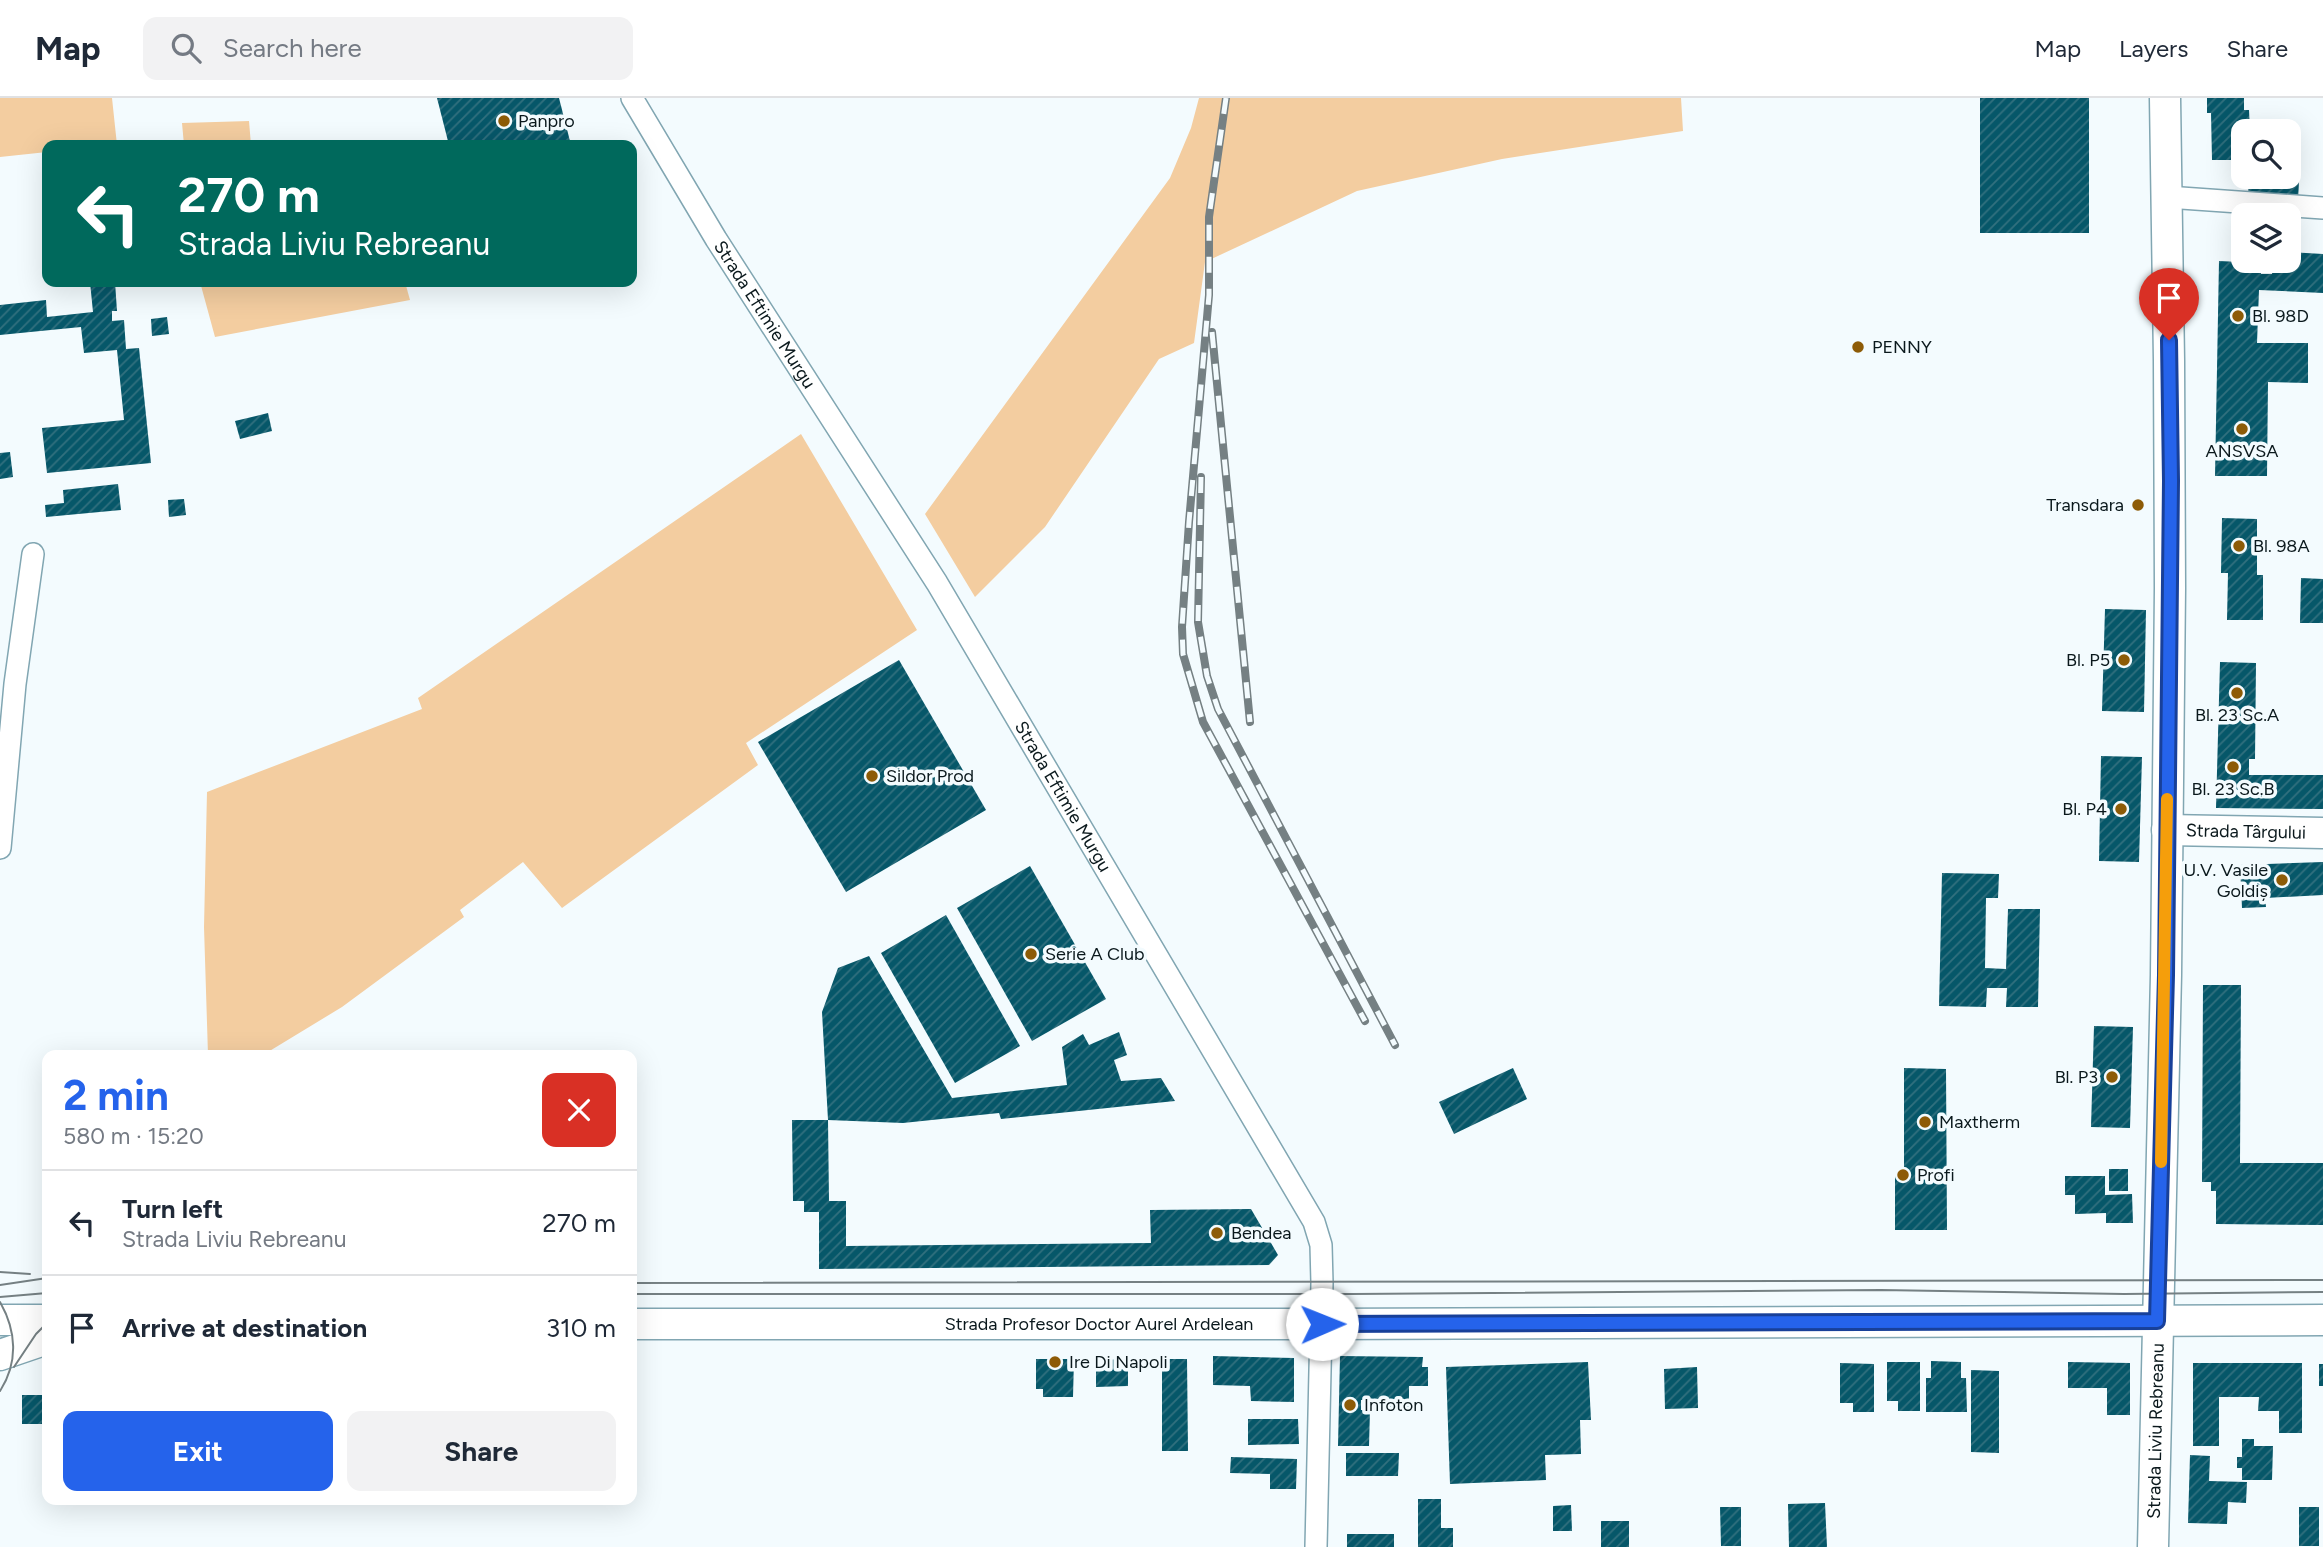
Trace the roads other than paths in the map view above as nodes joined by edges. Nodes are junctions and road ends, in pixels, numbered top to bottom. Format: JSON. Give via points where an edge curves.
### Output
{"nodes":[{"id":1,"x":632,"y":98,"type":"edge"},
{"id":2,"x":2165,"y":98,"type":"edge"},
{"id":3,"x":2167,"y":197,"type":"junction"},
{"id":4,"x":2323,"y":208,"type":"edge"},
{"id":5,"x":33,"y":554,"type":"dead end"},
{"id":6,"x":2167,"y":830,"type":"junction"},
{"id":7,"x":2323,"y":833,"type":"edge"},
{"id":8,"x":0,"y":848,"type":"edge"},
{"id":9,"x":0,"y":1320,"type":"edge"},
{"id":10,"x":42,"y":1320,"type":"edge"},
{"id":11,"x":2323,"y":1320,"type":"edge"},
{"id":12,"x":2157,"y":1321,"type":"junction"},
{"id":13,"x":637,"y":1324,"type":"edge"},
{"id":14,"x":1322,"y":1324,"type":"junction"},
{"id":15,"x":42,"y":1341,"type":"edge"},
{"id":16,"x":0,"y":1355,"type":"edge"},
{"id":17,"x":1316,"y":1547,"type":"edge"},
{"id":18,"x":2153,"y":1547,"type":"edge"}],
"edges":[{"from":1,"to":14,"type":"street","name":"Strada Eftimie Murgu","via":[[716,239],[937,583],[1307,1208],[1321,1245]]},
{"from":2,"to":3,"type":"main road","name":"Strada Liviu Rebreanu"},
{"from":3,"to":4,"type":"street"},
{"from":3,"to":6,"type":"main road","name":"Strada Liviu Rebreanu","via":[[2171,481]]},
{"from":5,"to":8,"type":"street"},
{"from":6,"to":7,"type":"main road","name":"Strada Târgului"},
{"from":6,"to":12,"type":"main road","name":"Strada Liviu Rebreanu"},
{"from":9,"to":10,"type":"main road"},
{"from":11,"to":12,"type":"main road","name":"Strada Profesor Doctor Aurel Ardelean"},
{"from":12,"to":14,"type":"main road","name":"Strada Profesor Doctor Aurel Ardelean"},
{"from":12,"to":18,"type":"main road","name":"Strada Liviu Rebreanu"},
{"from":13,"to":14,"type":"main road","name":"Strada Profesor Doctor Aurel Ardelean"},
{"from":14,"to":17,"type":"street","name":"Strada Eftimie Murgu"},
{"from":15,"to":16,"type":"main road"}]}
